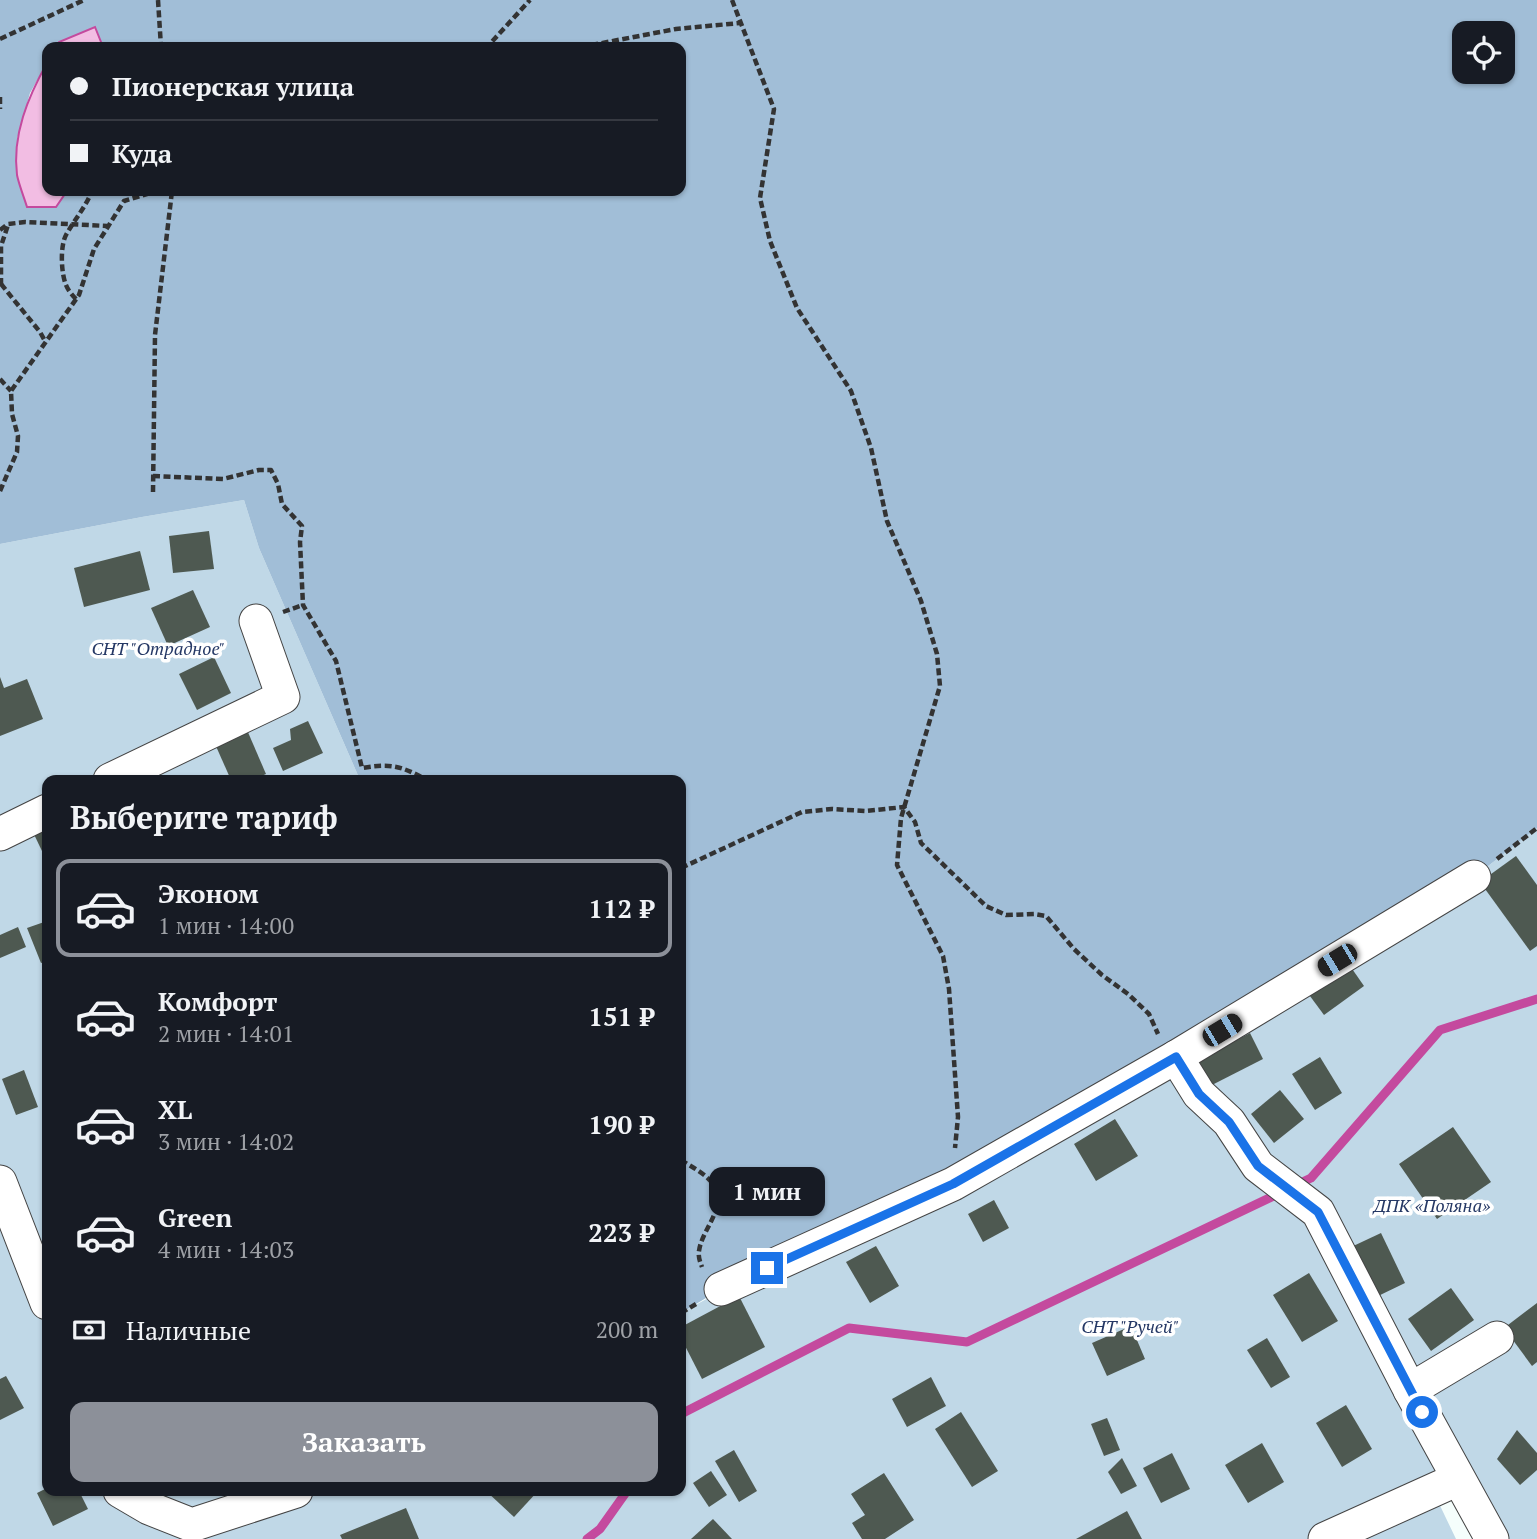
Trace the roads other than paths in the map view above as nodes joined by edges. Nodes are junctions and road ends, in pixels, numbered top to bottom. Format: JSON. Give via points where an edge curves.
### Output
{"nodes":[{"id":1,"x":256,"y":621,"type":"dead end"},
{"id":2,"x":120,"y":775,"type":"edge"},
{"id":3,"x":42,"y":813,"type":"edge"},
{"id":4,"x":0,"y":834,"type":"edge"},
{"id":5,"x":1475,"y":877,"type":"road end"},
{"id":6,"x":1176,"y":1057,"type":"junction"},
{"id":7,"x":0,"y":1182,"type":"edge"},
{"id":8,"x":712,"y":1281,"type":"road end"},
{"id":9,"x":42,"y":1290,"type":"edge"},
{"id":10,"x":1497,"y":1338,"type":"dead end"},
{"id":11,"x":1410,"y":1390,"type":"junction"},
{"id":12,"x":1458,"y":1479,"type":"junction"},
{"id":13,"x":129,"y":1496,"type":"edge"},
{"id":14,"x":281,"y":1496,"type":"edge"},
{"id":15,"x":1325,"y":1539,"type":"edge"},
{"id":16,"x":1492,"y":1539,"type":"edge"}],
"edges":[{"from":1,"to":2,"type":"street","via":[[283,697]]},
{"from":3,"to":4,"type":"street"},
{"from":5,"to":6,"type":"street"},
{"from":6,"to":8,"type":"street","via":[[953,1184]]},
{"from":6,"to":11,"type":"street","via":[[1199,1094],[1229,1122],[1258,1166],[1311,1207]]},
{"from":7,"to":9,"type":"street"},
{"from":10,"to":11,"type":"street"},
{"from":11,"to":12,"type":"street"},
{"from":12,"to":15,"type":"street"},
{"from":12,"to":16,"type":"street"},
{"from":13,"to":14,"type":"street","via":[[192,1525]]}]}
